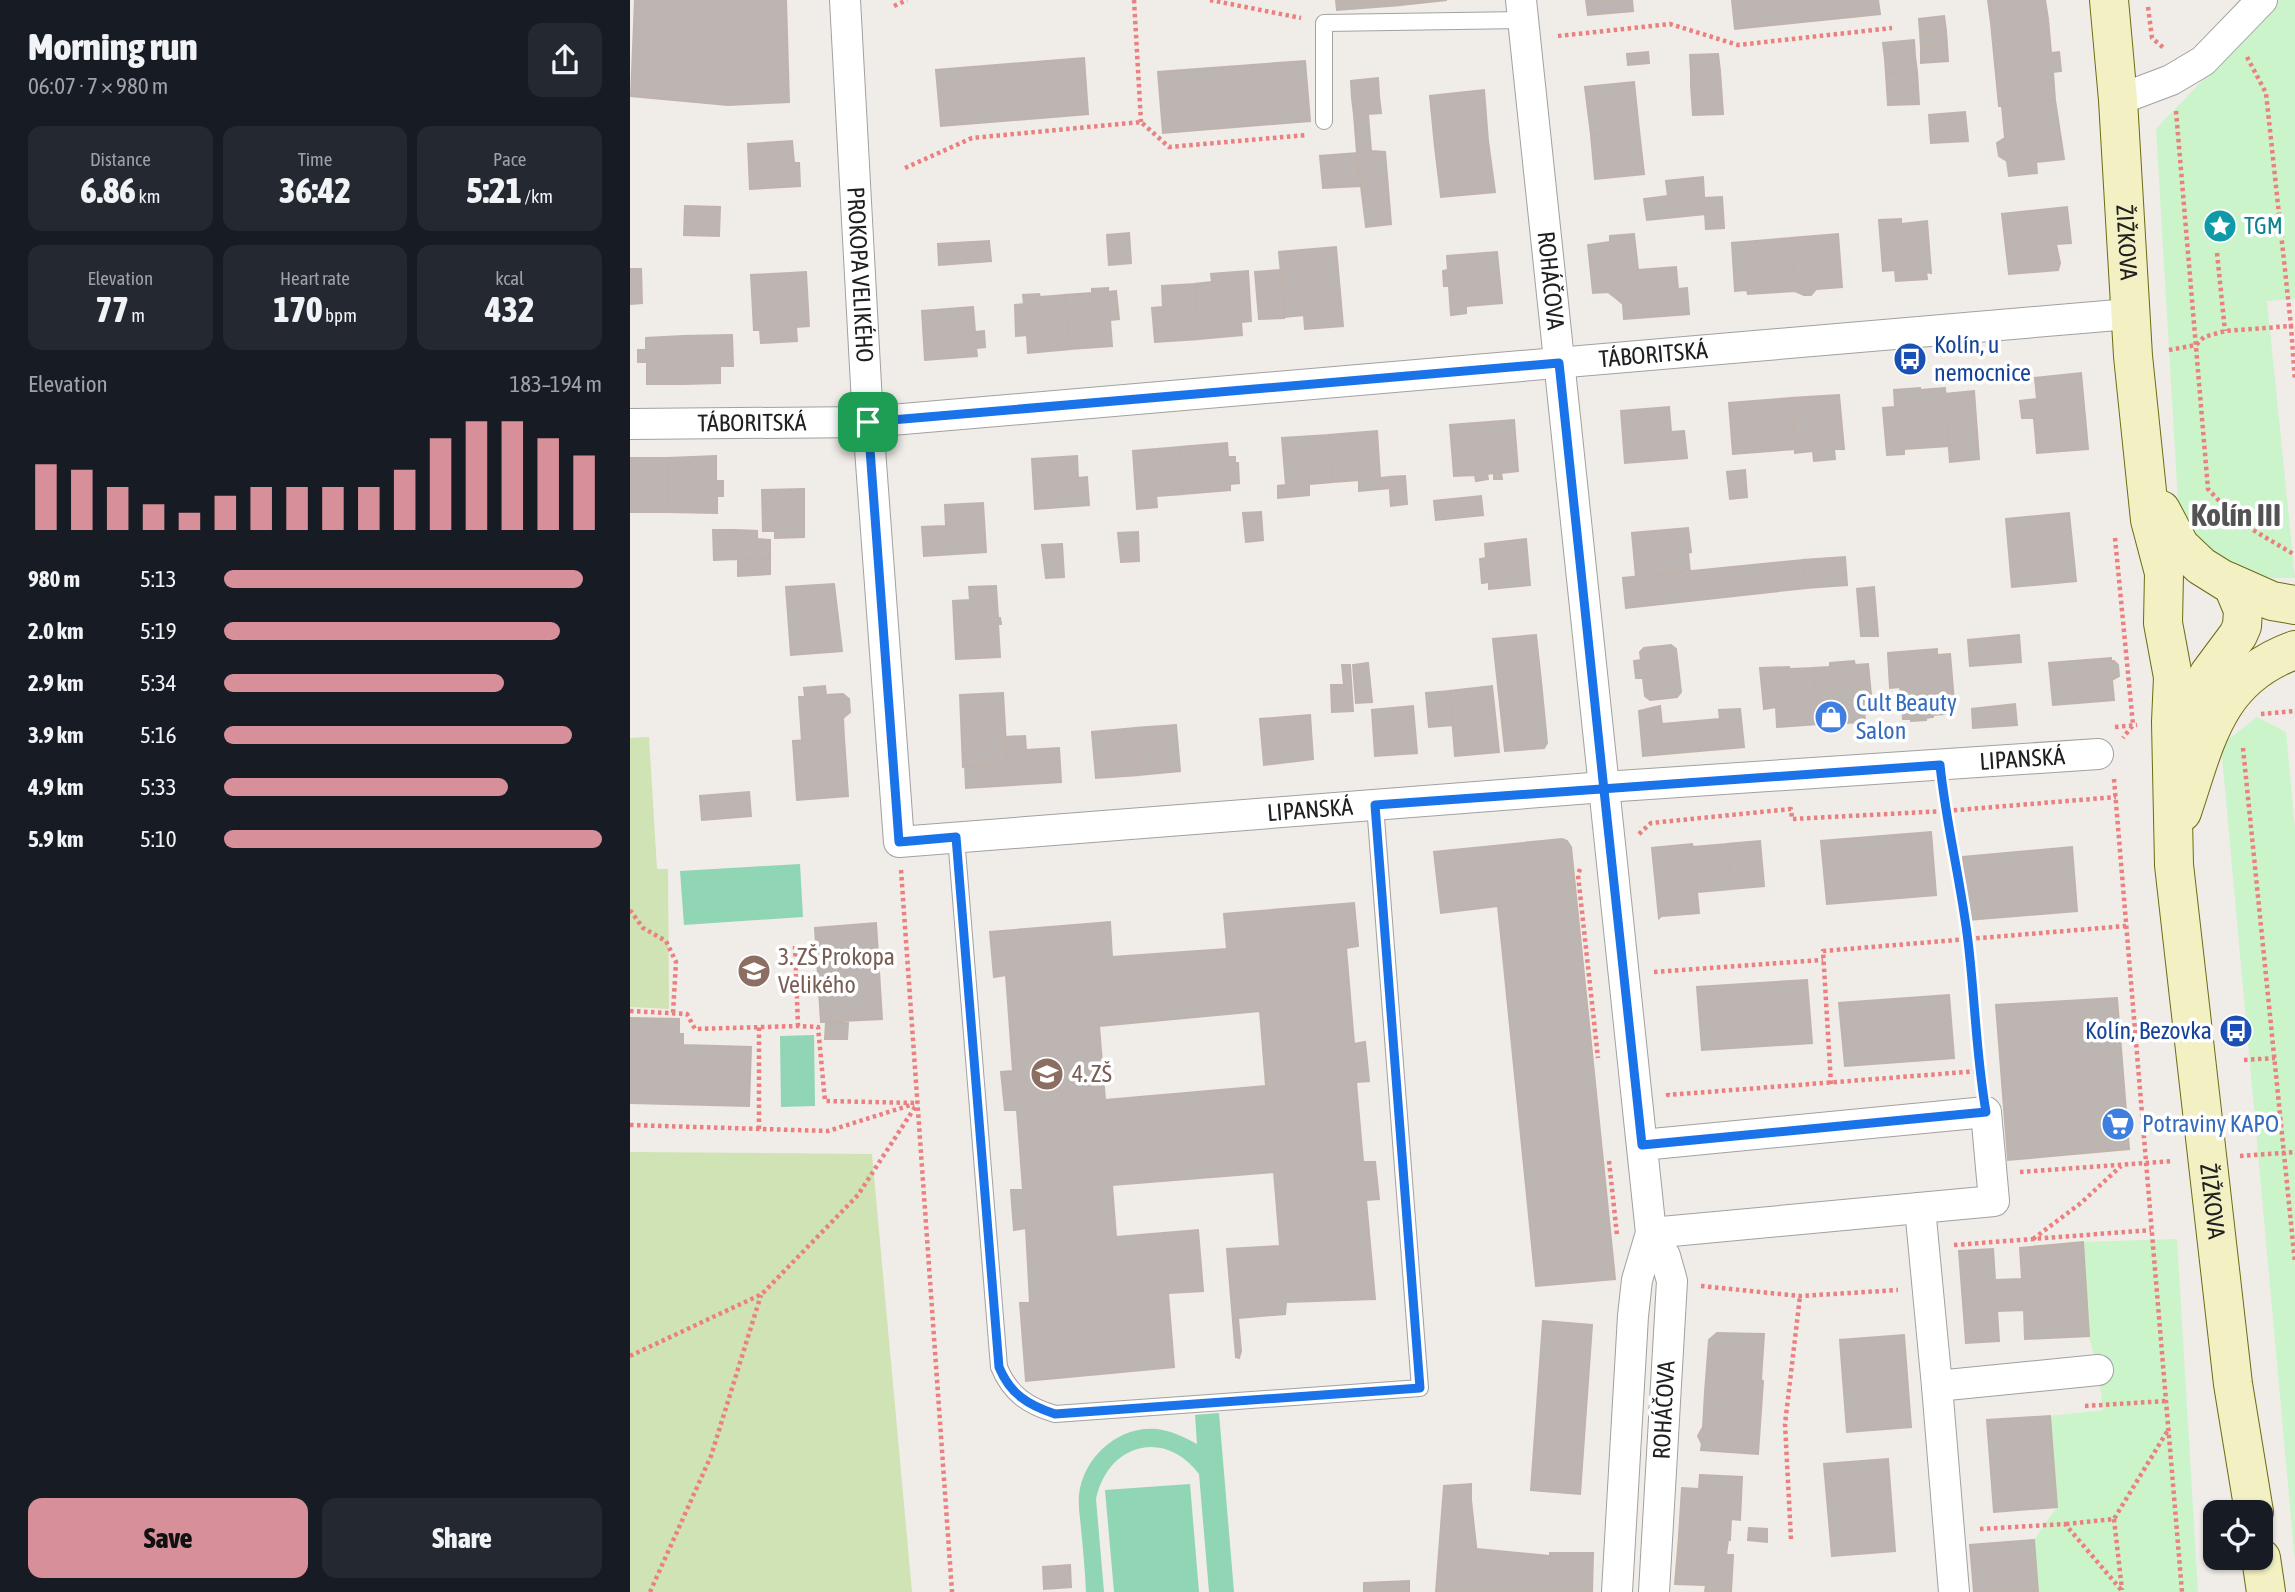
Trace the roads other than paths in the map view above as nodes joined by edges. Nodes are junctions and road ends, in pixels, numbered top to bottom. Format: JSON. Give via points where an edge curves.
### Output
{"nodes":[{"id":1,"x":845,"y":0,"type":"edge"},
{"id":2,"x":2109,"y":0,"type":"edge"},
{"id":3,"x":2262,"y":0,"type":"edge"},
{"id":4,"x":1522,"y":10,"type":"edge"},
{"id":5,"x":2118,"y":100,"type":"junction"},
{"id":6,"x":1324,"y":121,"type":"road end"},
{"id":7,"x":2130,"y":314,"type":"junction"},
{"id":8,"x":1559,"y":363,"type":"junction"},
{"id":9,"x":868,"y":422,"type":"junction"},
{"id":10,"x":630,"y":424,"type":"edge"},
{"id":11,"x":2146,"y":484,"type":"junction"},
{"id":12,"x":2223,"y":579,"type":"junction"},
{"id":13,"x":2295,"y":606,"type":"edge"},
{"id":14,"x":2163,"y":617,"type":"junction"},
{"id":15,"x":2295,"y":625,"type":"edge"},
{"id":16,"x":2228,"y":646,"type":"junction"},
{"id":17,"x":2295,"y":650,"type":"edge"},
{"id":18,"x":2098,"y":754,"type":"dead end"},
{"id":19,"x":1604,"y":787,"type":"junction"},
{"id":20,"x":1375,"y":805,"type":"junction"},
{"id":21,"x":2173,"y":820,"type":"junction"},
{"id":22,"x":956,"y":837,"type":"junction"},
{"id":23,"x":899,"y":842,"type":"joint"},
{"id":24,"x":1642,"y":1145,"type":"junction"},
{"id":25,"x":1920,"y":1208,"type":"junction"},
{"id":26,"x":1651,"y":1233,"type":"junction"},
{"id":27,"x":2098,"y":1370,"type":"dead end"},
{"id":28,"x":1937,"y":1386,"type":"junction"},
{"id":29,"x":2252,"y":1500,"type":"edge"},
{"id":30,"x":2263,"y":1570,"type":"edge"},
{"id":31,"x":1617,"y":1592,"type":"edge"},
{"id":32,"x":1654,"y":1592,"type":"edge"},
{"id":33,"x":1954,"y":1592,"type":"edge"},
{"id":34,"x":2266,"y":1592,"type":"edge"}],
"edges":[{"from":1,"to":9,"type":"street","name":"PROKOPA VELIKÉHO"},
{"from":2,"to":5,"type":"street","name":"ŽIŽKOVA"},
{"from":3,"to":5,"type":"street","via":[[2203,61],[2171,80]]},
{"from":4,"to":6,"type":"lane","via":[[1324,23]]},
{"from":4,"to":8,"type":"street","name":"ROHÁČOVA"},
{"from":5,"to":7,"type":"street","name":"ŽIŽKOVA"},
{"from":7,"to":8,"type":"street","name":"TÁBORITSKÁ"},
{"from":7,"to":11,"type":"street","name":"ŽIŽKOVA"},
{"from":8,"to":9,"type":"street","name":"TÁBORITSKÁ"},
{"from":8,"to":19,"type":"street","name":"ROHÁČOVA"},
{"from":9,"to":10,"type":"street","name":"TÁBORITSKÁ"},
{"from":9,"to":23,"type":"street","name":"PROKOPA VELIKÉHO"},
{"from":11,"to":12,"type":"street","name":"ŽIŽKOVA","via":[[2180,546]]},
{"from":11,"to":14,"type":"street","name":"ŽIŽKOVA","via":[[2165,584]]},
{"from":12,"to":13,"type":"street"},
{"from":12,"to":14,"type":"street","via":[[2201,574],[2179,582],[2168,594]]},
{"from":12,"to":16,"type":"street","name":"ŽIŽKOVA","via":[[2237,592],[2243,610],[2242,626]]},
{"from":14,"to":16,"type":"street","via":[[2176,645],[2192,653],[2215,653]]},
{"from":14,"to":21,"type":"street","name":"ŽIŽKOVA","via":[[2173,677]]},
{"from":15,"to":16,"type":"street"},
{"from":16,"to":21,"type":"street","name":"ŽIŽKOVA","via":[[2185,720]]},
{"from":17,"to":21,"type":"street","via":[[2250,675],[2225,701]]},
{"from":18,"to":19,"type":"street","name":"LIPANSKÁ"},
{"from":19,"to":20,"type":"street","name":"LIPANSKÁ"},
{"from":19,"to":24,"type":"street","name":"ROHÁČOVA"},
{"from":20,"to":22,"type":"street","name":"LIPANSKÁ"},
{"from":20,"to":22,"type":"lane","via":[[1420,1388],[1055,1414],[1022,1401],[1012,1390],[999,1367]]},
{"from":21,"to":29,"type":"street","name":"ŽIŽKOVA","via":[[2174,865],[2232,1371]]},
{"from":22,"to":23,"type":"street","name":"LIPANSKÁ"},
{"from":24,"to":25,"type":"street","via":[[1986,1112],[1994,1201]]},
{"from":24,"to":26,"type":"street","name":"ROHÁČOVA"},
{"from":25,"to":26,"type":"street"},
{"from":25,"to":28,"type":"street"},
{"from":26,"to":31,"type":"street","name":"ROHÁČOVA","via":[[1637,1280],[1633,1316]]},
{"from":26,"to":32,"type":"street","name":"ROHÁČOVA","via":[[1672,1280]]},
{"from":27,"to":28,"type":"street"},
{"from":28,"to":33,"type":"street"},
{"from":30,"to":34,"type":"street"}]}
